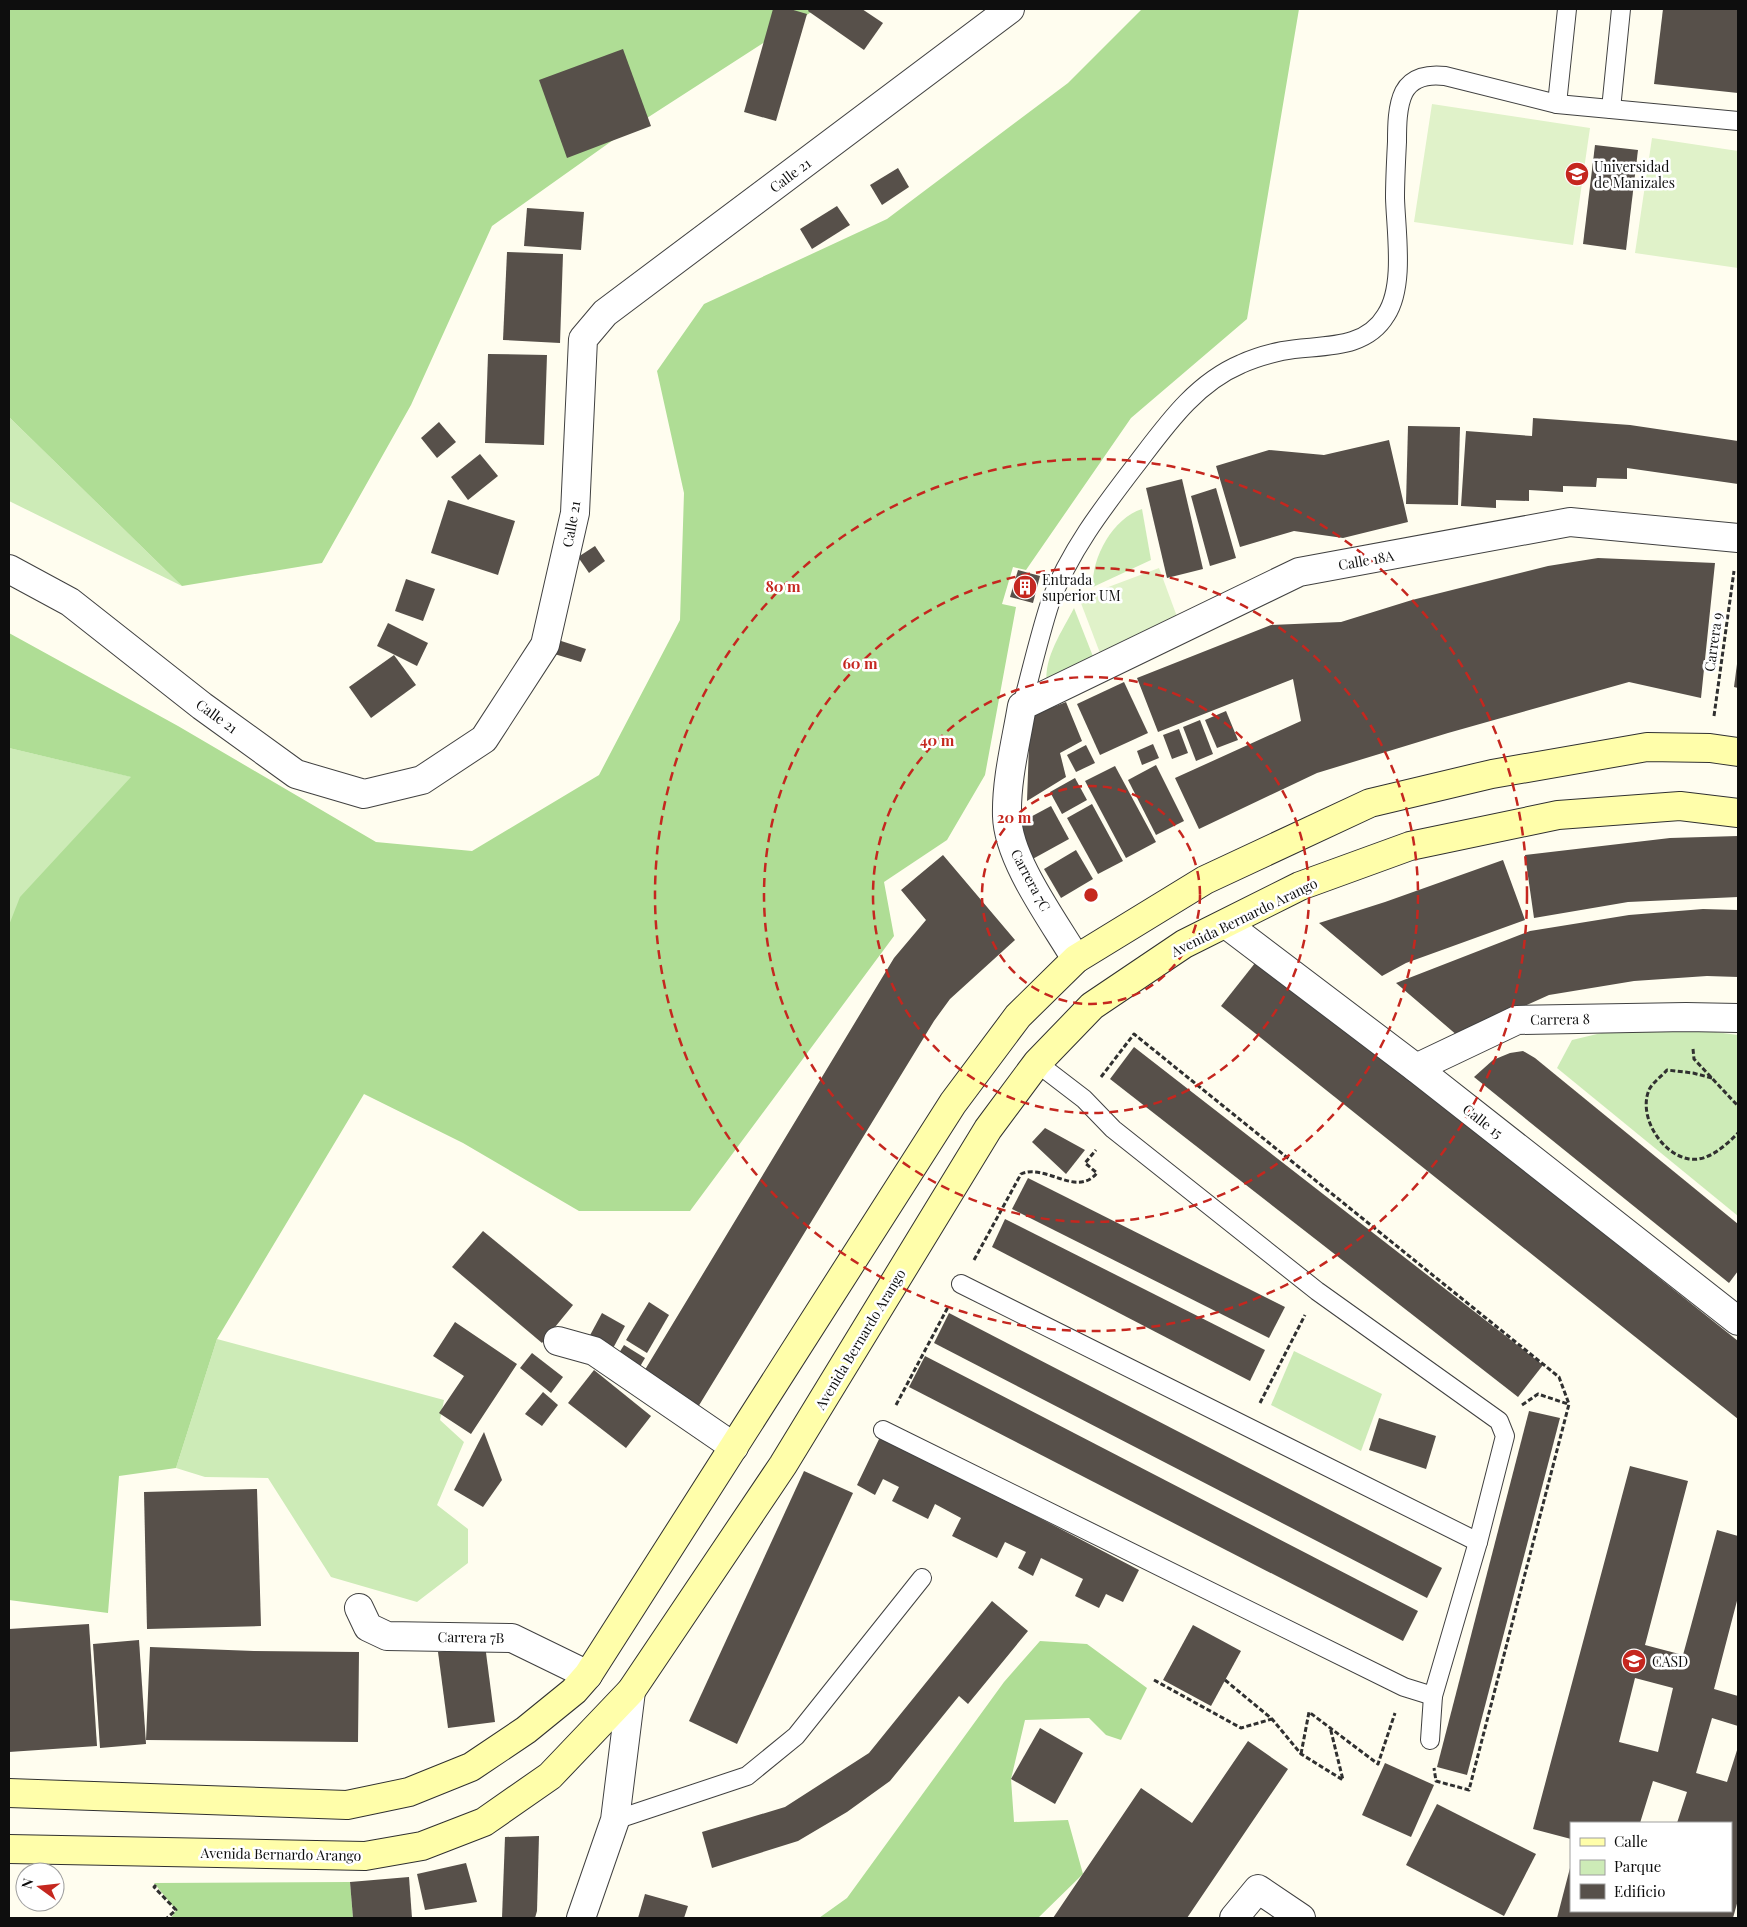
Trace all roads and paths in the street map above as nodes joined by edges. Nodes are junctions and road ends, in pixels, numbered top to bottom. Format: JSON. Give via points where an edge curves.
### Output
{"nodes":[{"id":1,"x":1010,"y":9,"type":"edge"},
{"id":2,"x":1566,"y":9,"type":"edge"},
{"id":3,"x":1621,"y":9,"type":"edge"},
{"id":4,"x":1557,"y":104,"type":"junction"},
{"id":5,"x":1610,"y":110,"type":"junction"},
{"id":6,"x":1738,"y":121,"type":"edge"},
{"id":7,"x":1738,"y":538,"type":"edge"},
{"id":8,"x":9,"y":569,"type":"edge"},
{"id":9,"x":1022,"y":706,"type":"junction"},
{"id":10,"x":1710,"y":748,"type":"junction"},
{"id":11,"x":1738,"y":752,"type":"edge"},
{"id":12,"x":1738,"y":813,"type":"edge"},
{"id":13,"x":1226,"y":924,"type":"junction"},
{"id":14,"x":1076,"y":958,"type":"junction"},
{"id":15,"x":1686,"y":1017,"type":"junction"},
{"id":16,"x":1738,"y":1018,"type":"edge"},
{"id":17,"x":1037,"y":1063,"type":"junction"},
{"id":18,"x":1416,"y":1068,"type":"junction"},
{"id":19,"x":1712,"y":1078,"type":"junction"},
{"id":20,"x":1084,"y":1099,"type":"junction"},
{"id":21,"x":1738,"y":1106,"type":"edge"},
{"id":22,"x":1738,"y":1133,"type":"edge"},
{"id":23,"x":1096,"y":1149,"type":"dead end"},
{"id":24,"x":1096,"y":1173,"type":"dead end"},
{"id":25,"x":961,"y":1284,"type":"dead end"},
{"id":26,"x":1317,"y":1291,"type":"junction"},
{"id":27,"x":1738,"y":1321,"type":"edge"},
{"id":28,"x":558,"y":1341,"type":"dead end"},
{"id":29,"x":1569,"y":1404,"type":"junction"},
{"id":30,"x":1499,"y":1421,"type":"junction"},
{"id":31,"x":1248,"y":1426,"type":"junction"},
{"id":32,"x":883,"y":1430,"type":"dead end"},
{"id":33,"x":734,"y":1447,"type":"junction"},
{"id":34,"x":1478,"y":1542,"type":"junction"},
{"id":35,"x":922,"y":1578,"type":"dead end"},
{"id":36,"x":358,"y":1608,"type":"dead end"},
{"id":37,"x":588,"y":1675,"type":"junction"},
{"id":38,"x":1154,"y":1680,"type":"dead end"},
{"id":39,"x":1225,"y":1680,"type":"dead end"},
{"id":40,"x":1404,"y":1687,"type":"junction"},
{"id":41,"x":631,"y":1691,"type":"junction"},
{"id":42,"x":1433,"y":1696,"type":"junction"},
{"id":43,"x":1272,"y":1719,"type":"junction"},
{"id":44,"x":1330,"y":1727,"type":"junction"},
{"id":45,"x":1430,"y":1740,"type":"joint"},
{"id":46,"x":1301,"y":1754,"type":"junction"},
{"id":47,"x":9,"y":1792,"type":"edge"},
{"id":48,"x":615,"y":1820,"type":"junction"},
{"id":49,"x":9,"y":1849,"type":"edge"},
{"id":50,"x":582,"y":1918,"type":"edge"},
{"id":51,"x":1234,"y":1918,"type":"edge"},
{"id":52,"x":1301,"y":1918,"type":"edge"}],
"edges":[{"from":1,"to":8,"type":"street","name":"Calle 21","via":[[605,313],[583,339],[575,513],[545,646],[484,739],[422,780],[364,794],[296,774],[202,706],[70,602]]},
{"from":2,"to":4,"type":"lane"},
{"from":3,"to":5,"type":"lane"},
{"from":4,"to":5,"type":"lane"},
{"from":4,"to":9,"type":"lane","via":[[1433,74],[1421,77],[1404,92],[1397,125],[1397,278],[1386,315],[1363,337],[1347,344],[1281,351],[1239,365],[1210,381],[1188,400],[1092,522],[1070,559],[1051,602]]},
{"from":5,"to":6,"type":"lane"},
{"from":7,"to":9,"type":"street","name":"Calle 18A","via":[[1570,522],[1299,572]]},
{"from":7,"to":10,"type":"path","name":"Carrera 9"},
{"from":9,"to":14,"type":"street","name":"Carrera 7C","via":[[1009,788],[1009,835],[1016,856]]},
{"from":10,"to":11,"type":"main road"},
{"from":10,"to":14,"type":"main road","via":[[1647,747],[1492,774],[1370,803],[1205,880]]},
{"from":12,"to":13,"type":"main road","name":"Avenida Bernardo Arango","via":[[1680,806],[1558,815],[1419,844],[1300,886]]},
{"from":13,"to":17,"type":"main road","name":"Avenida Bernardo Arango","via":[[1184,944],[1092,1006]]},
{"from":13,"to":18,"type":"street","name":"Calle 15"},
{"from":14,"to":33,"type":"main road","via":[[1018,1016],[953,1103]]},
{"from":15,"to":16,"type":"street","name":"Carrera 8"},
{"from":15,"to":18,"type":"street","name":"Carrera 8","via":[[1517,1020]]},
{"from":15,"to":19,"type":"path","via":[[1691,1029],[1694,1059]]},
{"from":17,"to":20,"type":"lane"},
{"from":17,"to":41,"type":"main road","name":"Avenida Bernardo Arango","via":[[988,1129],[783,1465]]},
{"from":18,"to":27,"type":"street","name":"Calle 15"},
{"from":19,"to":21,"type":"path"},
{"from":19,"to":22,"type":"path","via":[[1693,1072],[1667,1070],[1649,1090],[1646,1115],[1654,1133],[1672,1153],[1690,1159],[1713,1155]]},
{"from":20,"to":26,"type":"lane","via":[[1113,1129]]},
{"from":20,"to":29,"type":"path","via":[[1134,1034],[1560,1377]]},
{"from":23,"to":24,"type":"path","via":[[1085,1163]]},
{"from":25,"to":31,"type":"lane"},
{"from":26,"to":30,"type":"lane"},
{"from":26,"to":31,"type":"path"},
{"from":28,"to":33,"type":"street","via":[[594,1351]]},
{"from":29,"to":30,"type":"path","via":[[1538,1394]]},
{"from":29,"to":45,"type":"path","via":[[1469,1790],[1436,1781]]},
{"from":30,"to":34,"type":"lane","via":[[1505,1436]]},
{"from":31,"to":34,"type":"lane"},
{"from":32,"to":40,"type":"lane"},
{"from":33,"to":37,"type":"main road"},
{"from":34,"to":42,"type":"lane"},
{"from":35,"to":48,"type":"lane","via":[[796,1736],[747,1776]]},
{"from":36,"to":37,"type":"street","name":"Carrera 7B","via":[[368,1627],[387,1636],[512,1638]]},
{"from":37,"to":47,"type":"main road","via":[[574,1691],[526,1730],[471,1767],[409,1792],[347,1805]]},
{"from":38,"to":43,"type":"path","via":[[1241,1728]]},
{"from":39,"to":43,"type":"path"},
{"from":40,"to":42,"type":"lane"},
{"from":40,"to":44,"type":"path","via":[[1378,1764]]},
{"from":41,"to":48,"type":"street"},
{"from":41,"to":49,"type":"main road","name":"Avenida Bernardo Arango","via":[[550,1776],[484,1822],[422,1846],[365,1856]]},
{"from":42,"to":45,"type":"lane"},
{"from":43,"to":46,"type":"path"},
{"from":44,"to":46,"type":"path","via":[[1309,1712]]},
{"from":44,"to":46,"type":"path","via":[[1343,1780]]},
{"from":48,"to":50,"type":"street"},
{"from":51,"to":52,"type":"street","via":[[1258,1890]]}]}
